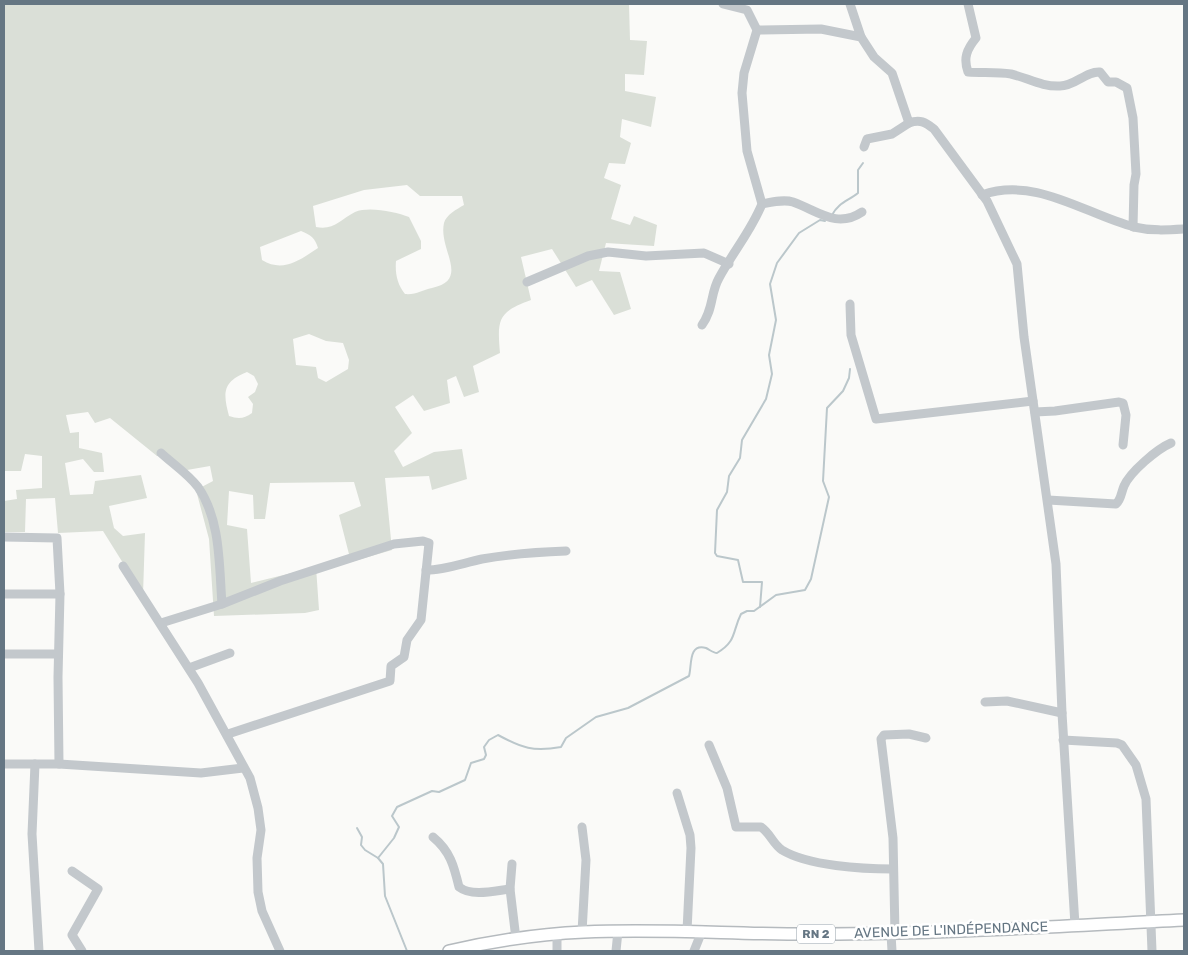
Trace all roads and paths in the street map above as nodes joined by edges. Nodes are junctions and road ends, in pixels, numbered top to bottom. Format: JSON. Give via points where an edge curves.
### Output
{"nodes":[{"id":1,"x":723,"y":4,"type":"edge"},
{"id":2,"x":850,"y":4,"type":"edge"},
{"id":3,"x":968,"y":4,"type":"edge"},
{"id":4,"x":748,"y":7,"type":"edge"},
{"id":5,"x":756,"y":30,"type":"junction"},
{"id":6,"x":861,"y":37,"type":"junction"},
{"id":7,"x":909,"y":123,"type":"junction"},
{"id":8,"x":864,"y":147,"type":"dead end"},
{"id":9,"x":982,"y":196,"type":"junction"},
{"id":10,"x":762,"y":204,"type":"junction"},
{"id":11,"x":862,"y":212,"type":"dead end"},
{"id":12,"x":1133,"y":227,"type":"junction"},
{"id":13,"x":1184,"y":229,"type":"edge"},
{"id":14,"x":729,"y":264,"type":"junction"},
{"id":15,"x":527,"y":282,"type":"dead end"},
{"id":16,"x":850,"y":304,"type":"dead end"},
{"id":17,"x":702,"y":325,"type":"dead end"},
{"id":18,"x":1033,"y":401,"type":"junction"},
{"id":19,"x":1035,"y":412,"type":"junction"},
{"id":20,"x":1171,"y":443,"type":"dead end"},
{"id":21,"x":1124,"y":445,"type":"dead end"},
{"id":22,"x":160,"y":453,"type":"dead end"},
{"id":23,"x":1048,"y":500,"type":"junction"},
{"id":24,"x":4,"y":537,"type":"edge"},
{"id":25,"x":566,"y":551,"type":"dead end"},
{"id":26,"x":123,"y":566,"type":"dead end"},
{"id":27,"x":426,"y":570,"type":"junction"},
{"id":28,"x":4,"y":594,"type":"edge"},
{"id":29,"x":60,"y":594,"type":"junction"},
{"id":30,"x":222,"y":604,"type":"junction"},
{"id":31,"x":162,"y":623,"type":"junction"},
{"id":32,"x":230,"y":653,"type":"dead end"},
{"id":33,"x":4,"y":654,"type":"edge"},
{"id":34,"x":58,"y":654,"type":"junction"},
{"id":35,"x":189,"y":668,"type":"junction"},
{"id":36,"x":985,"y":702,"type":"dead end"},
{"id":37,"x":1062,"y":713,"type":"junction"},
{"id":38,"x":228,"y":734,"type":"junction"},
{"id":39,"x":926,"y":738,"type":"dead end"},
{"id":40,"x":1064,"y":740,"type":"junction"},
{"id":41,"x":710,"y":745,"type":"dead end"},
{"id":42,"x":4,"y":764,"type":"edge"},
{"id":43,"x":35,"y":764,"type":"junction"},
{"id":44,"x":59,"y":764,"type":"junction"},
{"id":45,"x":242,"y":768,"type":"junction"},
{"id":46,"x":677,"y":793,"type":"dead end"},
{"id":47,"x":582,"y":827,"type":"dead end"},
{"id":48,"x":432,"y":837,"type":"dead end"},
{"id":49,"x":512,"y":864,"type":"dead end"},
{"id":50,"x":893,"y":869,"type":"junction"},
{"id":51,"x":72,"y":871,"type":"dead end"},
{"id":52,"x":510,"y":889,"type":"junction"},
{"id":53,"x":1184,"y":920,"type":"edge"},
{"id":54,"x":1152,"y":921,"type":"junction"},
{"id":55,"x":1075,"y":925,"type":"junction"},
{"id":56,"x":618,"y":931,"type":"junction"},
{"id":57,"x":687,"y":931,"type":"junction"},
{"id":58,"x":702,"y":931,"type":"junction"},
{"id":59,"x":582,"y":932,"type":"junction"},
{"id":60,"x":557,"y":934,"type":"junction"},
{"id":61,"x":893,"y":934,"type":"junction"},
{"id":62,"x":516,"y":939,"type":"junction"},
{"id":63,"x":39,"y":951,"type":"edge"},
{"id":64,"x":82,"y":951,"type":"edge"},
{"id":65,"x":280,"y":951,"type":"edge"},
{"id":66,"x":449,"y":951,"type":"edge"},
{"id":67,"x":557,"y":951,"type":"edge"},
{"id":68,"x":616,"y":951,"type":"edge"},
{"id":69,"x":694,"y":951,"type":"edge"},
{"id":70,"x":892,"y":951,"type":"edge"},
{"id":71,"x":1152,"y":951,"type":"edge"}],
"edges":[{"from":1,"to":4,"type":"street"},
{"from":2,"to":6,"type":"street"},
{"from":3,"to":12,"type":"street","via":[[976,38],[964,62],[968,72],[1010,74],[1033,82],[1061,86],[1100,72],[1108,82],[1127,88],[1133,118],[1136,174]]},
{"from":4,"to":5,"type":"street"},
{"from":5,"to":6,"type":"street","via":[[821,29]]},
{"from":5,"to":10,"type":"street","via":[[742,92],[747,152]]},
{"from":6,"to":7,"type":"street","via":[[874,57],[892,73]]},
{"from":7,"to":8,"type":"street","via":[[892,134],[867,139]]},
{"from":7,"to":9,"type":"street","via":[[918,120],[934,128]]},
{"from":9,"to":12,"type":"street","via":[[993,192],[1033,191]]},
{"from":9,"to":18,"type":"street","via":[[1017,264]]},
{"from":10,"to":11,"type":"street","via":[[792,202],[833,220]]},
{"from":10,"to":14,"type":"street"},
{"from":12,"to":13,"type":"street"},
{"from":14,"to":15,"type":"street","via":[[704,253],[646,256],[608,252],[588,256]]},
{"from":14,"to":17,"type":"street","via":[[716,286],[709,316]]},
{"from":16,"to":18,"type":"street","via":[[851,335],[876,419]]},
{"from":18,"to":19,"type":"street"},
{"from":19,"to":21,"type":"street","via":[[1119,402],[1123,404],[1126,415]]},
{"from":19,"to":23,"type":"street"},
{"from":20,"to":23,"type":"street","via":[[1136,470],[1116,504]]},
{"from":22,"to":30,"type":"street","via":[[198,488],[213,521]]},
{"from":23,"to":37,"type":"street","via":[[1056,564]]},
{"from":24,"to":29,"type":"street","via":[[57,538]]},
{"from":25,"to":27,"type":"street","via":[[533,552]]},
{"from":26,"to":31,"type":"street"},
{"from":27,"to":30,"type":"street","via":[[429,543],[394,544],[280,581]]},
{"from":27,"to":38,"type":"street","via":[[421,620],[407,640],[404,657],[391,666],[390,681]]},
{"from":28,"to":29,"type":"street"},
{"from":29,"to":34,"type":"street"},
{"from":30,"to":31,"type":"street"},
{"from":31,"to":35,"type":"street"},
{"from":32,"to":35,"type":"street"},
{"from":33,"to":34,"type":"street"},
{"from":34,"to":44,"type":"street"},
{"from":35,"to":38,"type":"street"},
{"from":36,"to":37,"type":"street","via":[[1007,701]]},
{"from":37,"to":40,"type":"street"},
{"from":38,"to":45,"type":"street"},
{"from":39,"to":50,"type":"street","via":[[910,734],[884,735],[881,739]]},
{"from":40,"to":54,"type":"street","via":[[1117,743],[1136,765],[1148,812]]},
{"from":40,"to":55,"type":"street"},
{"from":41,"to":50,"type":"street","via":[[727,788],[736,827],[761,827],[784,851],[816,861],[856,869]]},
{"from":42,"to":43,"type":"street"},
{"from":43,"to":44,"type":"street"},
{"from":43,"to":63,"type":"street","via":[[32,834]]},
{"from":44,"to":45,"type":"street","via":[[201,773]]},
{"from":45,"to":65,"type":"street","via":[[250,778],[261,830],[257,858],[260,905]]},
{"from":46,"to":57,"type":"street","via":[[691,848]]},
{"from":47,"to":59,"type":"street","via":[[586,860]]},
{"from":48,"to":52,"type":"street","via":[[444,846],[459,887],[464,891]]},
{"from":49,"to":52,"type":"street"},
{"from":50,"to":61,"type":"street"},
{"from":51,"to":64,"type":"street","via":[[98,889],[72,936]]},
{"from":52,"to":62,"type":"street"},
{"from":53,"to":54,"type":"main road","name":"AVENUE DE L'INDÉPENDANCE","number":"RN 2"},
{"from":54,"to":55,"type":"main road","name":"AVENUE DE L'INDÉPENDANCE","number":"RN 2"},
{"from":54,"to":71,"type":"street"},
{"from":55,"to":61,"type":"main road","name":"AVENUE DE L'INDÉPENDANCE","number":"RN 2"},
{"from":56,"to":57,"type":"main road","name":"AVENUE DE L'INDÉPENDANCE","number":"RN 2"},
{"from":56,"to":59,"type":"main road","name":"AVENUE DE L'INDÉPENDANCE","number":"RN 2"},
{"from":56,"to":68,"type":"street"},
{"from":57,"to":58,"type":"main road","name":"AVENUE DE L'INDÉPENDANCE","number":"RN 2"},
{"from":58,"to":61,"type":"main road","name":"AVENUE DE L'INDÉPENDANCE","number":"RN 2"},
{"from":58,"to":69,"type":"street"},
{"from":59,"to":60,"type":"main road","name":"AVENUE DE L'INDÉPENDANCE","number":"RN 2"},
{"from":60,"to":62,"type":"main road","name":"AVENUE DE L'INDÉPENDANCE","number":"RN 2"},
{"from":60,"to":67,"type":"street"},
{"from":61,"to":70,"type":"street"},
{"from":62,"to":66,"type":"main road","name":"AVENUE DE L'INDÉPENDANCE","number":"RN 2"}]}
